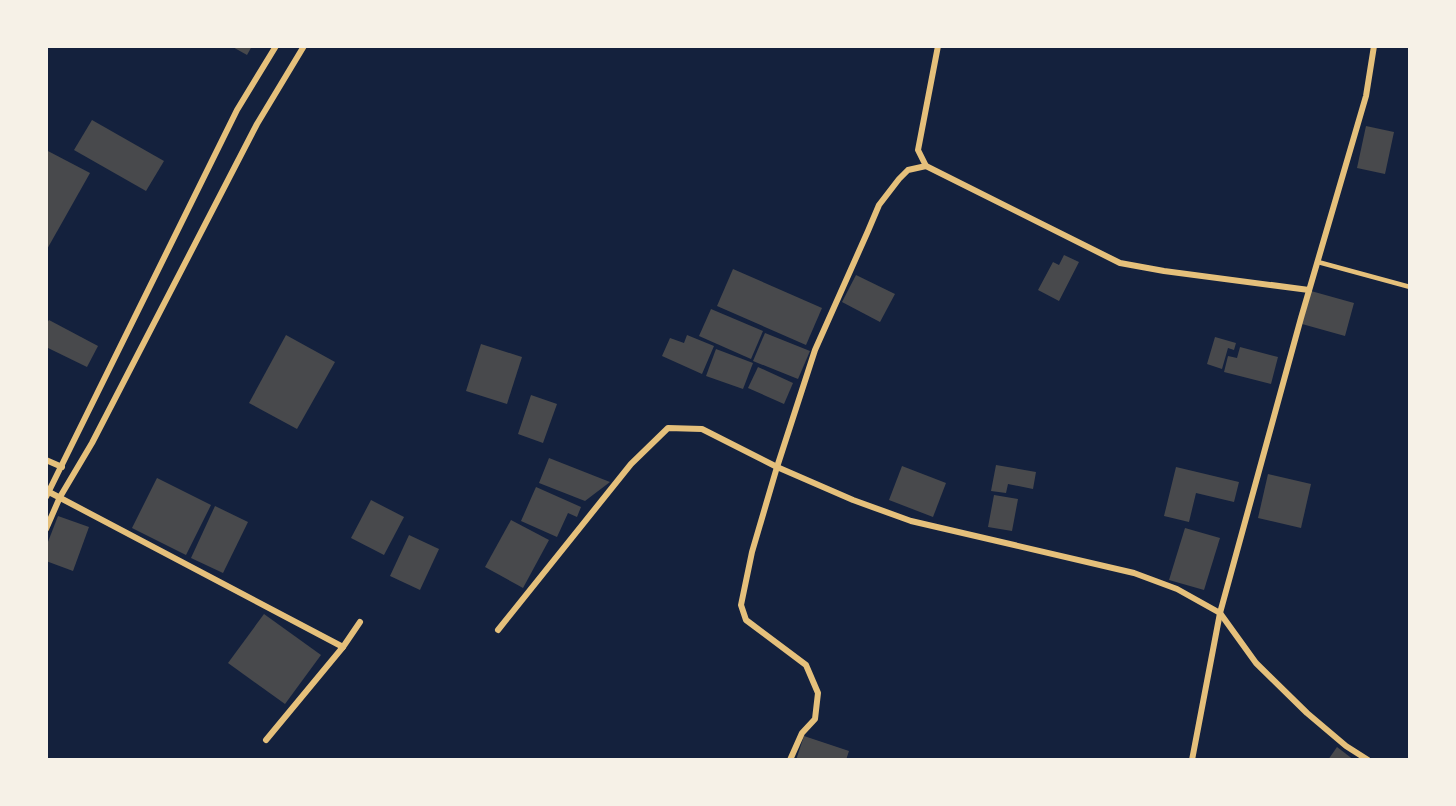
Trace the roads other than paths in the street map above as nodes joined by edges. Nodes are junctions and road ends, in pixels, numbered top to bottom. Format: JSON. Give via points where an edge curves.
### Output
{"nodes":[{"id":1,"x":276,"y":46,"type":"edge"},
{"id":2,"x":304,"y":46,"type":"edge"},
{"id":3,"x":938,"y":46,"type":"edge"},
{"id":4,"x":1374,"y":46,"type":"edge"},
{"id":5,"x":926,"y":166,"type":"junction"},
{"id":6,"x":1318,"y":262,"type":"junction"},
{"id":7,"x":1410,"y":287,"type":"edge"},
{"id":8,"x":1309,"y":290,"type":"junction"},
{"id":9,"x":46,"y":460,"type":"edge"},
{"id":10,"x":62,"y":467,"type":"junction"},
{"id":11,"x":777,"y":467,"type":"junction"},
{"id":12,"x":48,"y":494,"type":"edge"},
{"id":13,"x":60,"y":497,"type":"junction"},
{"id":14,"x":46,"y":529,"type":"edge"},
{"id":15,"x":1220,"y":613,"type":"junction"},
{"id":16,"x":360,"y":622,"type":"dead end"},
{"id":17,"x":498,"y":630,"type":"dead end"},
{"id":18,"x":343,"y":647,"type":"junction"},
{"id":19,"x":266,"y":740,"type":"dead end"},
{"id":20,"x":790,"y":759,"type":"edge"},
{"id":21,"x":1192,"y":759,"type":"edge"},
{"id":22,"x":1368,"y":759,"type":"edge"}],
"edges":[{"from":1,"to":10,"type":"street","via":[[237,110]]},
{"from":2,"to":13,"type":"street","via":[[257,124],[92,443]]},
{"from":3,"to":5,"type":"street","via":[[918,150]]},
{"from":4,"to":6,"type":"street","via":[[1366,96]]},
{"from":5,"to":8,"type":"street","via":[[1120,262]]},
{"from":5,"to":11,"type":"street","via":[[908,170],[879,205],[815,350]]},
{"from":6,"to":7,"type":"lane"},
{"from":6,"to":8,"type":"street"},
{"from":8,"to":15,"type":"street"},
{"from":9,"to":10,"type":"street"},
{"from":10,"to":12,"type":"street"},
{"from":11,"to":15,"type":"street","via":[[912,521],[1134,573],[1177,589]]},
{"from":11,"to":17,"type":"street","via":[[702,429],[668,428],[631,464]]},
{"from":11,"to":20,"type":"street","via":[[741,605],[752,626],[806,665],[818,693],[815,719],[802,733]]},
{"from":12,"to":13,"type":"street"},
{"from":13,"to":14,"type":"street"},
{"from":13,"to":18,"type":"street"},
{"from":15,"to":21,"type":"street"},
{"from":15,"to":22,"type":"street","via":[[1256,663],[1323,727]]},
{"from":16,"to":18,"type":"street"},
{"from":18,"to":19,"type":"street"}]}
